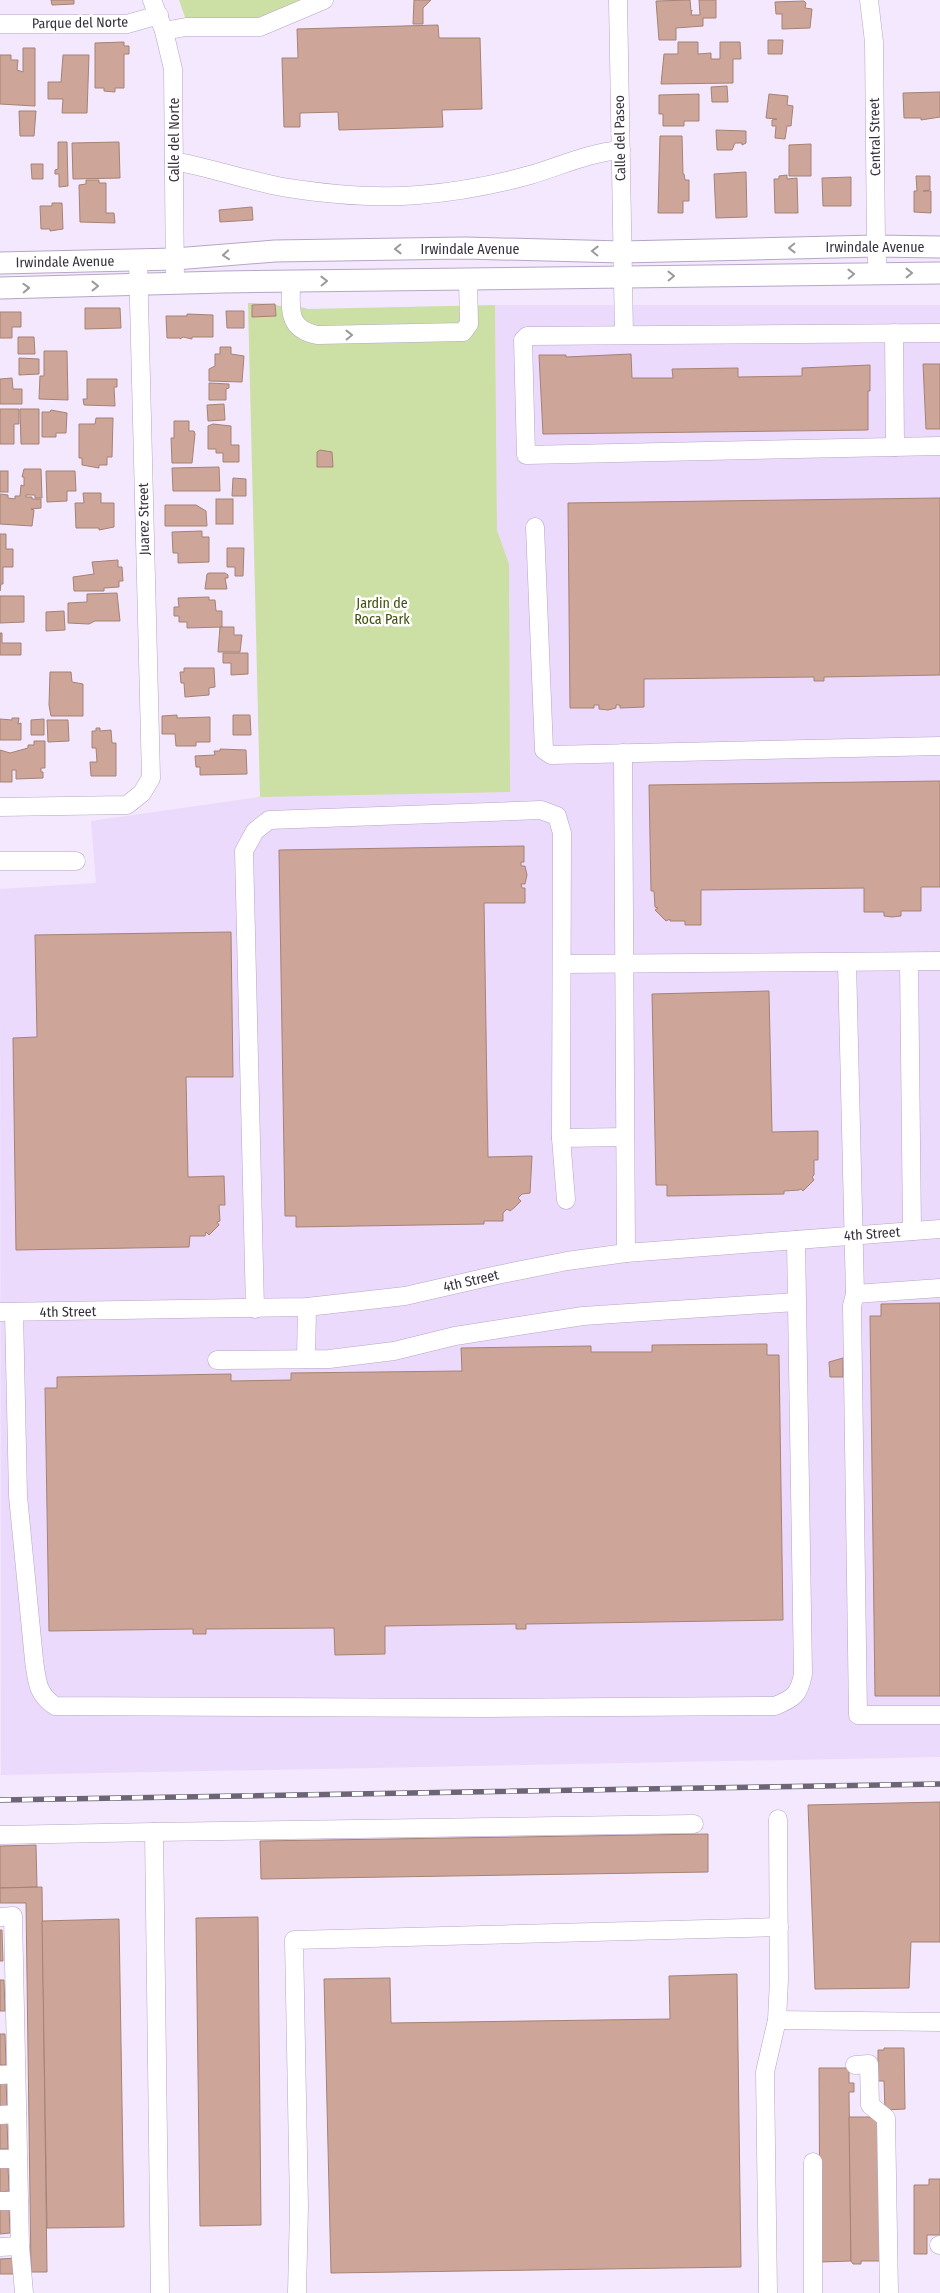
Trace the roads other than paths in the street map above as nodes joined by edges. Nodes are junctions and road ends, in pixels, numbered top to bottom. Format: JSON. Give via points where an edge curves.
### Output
{"nodes":[{"id":1,"x":324,"y":0,"type":"edge"},
{"id":2,"x":618,"y":0,"type":"edge"},
{"id":3,"x":869,"y":0,"type":"edge"},
{"id":4,"x":158,"y":15,"type":"edge"},
{"id":5,"x":0,"y":24,"type":"edge"},
{"id":6,"x":621,"y":150,"type":"junction"},
{"id":7,"x":174,"y":161,"type":"junction"},
{"id":8,"x":876,"y":246,"type":"junction"},
{"id":9,"x":940,"y":247,"type":"edge"},
{"id":10,"x":622,"y":252,"type":"junction"},
{"id":11,"x":175,"y":259,"type":"junction"},
{"id":12,"x":138,"y":260,"type":"junction"},
{"id":13,"x":0,"y":263,"type":"edge"},
{"id":14,"x":878,"y":274,"type":"junction"},
{"id":15,"x":940,"y":274,"type":"edge"},
{"id":16,"x":622,"y":276,"type":"junction"},
{"id":17,"x":468,"y":279,"type":"junction"},
{"id":18,"x":291,"y":281,"type":"junction"},
{"id":19,"x":175,"y":284,"type":"junction"},
{"id":20,"x":138,"y":285,"type":"junction"},
{"id":21,"x":0,"y":288,"type":"edge"},
{"id":22,"x":894,"y":333,"type":"junction"},
{"id":23,"x":940,"y":333,"type":"edge"},
{"id":24,"x":624,"y":335,"type":"junction"},
{"id":25,"x":940,"y":446,"type":"edge"},
{"id":26,"x":895,"y":447,"type":"junction"},
{"id":27,"x":535,"y":527,"type":"dead end"},
{"id":28,"x":940,"y":746,"type":"edge"},
{"id":29,"x":623,"y":753,"type":"junction"},
{"id":30,"x":0,"y":807,"type":"edge"},
{"id":31,"x":76,"y":861,"type":"dead end"},
{"id":32,"x":0,"y":862,"type":"edge"},
{"id":33,"x":940,"y":961,"type":"edge"},
{"id":34,"x":847,"y":962,"type":"junction"},
{"id":35,"x":909,"y":962,"type":"junction"},
{"id":36,"x":562,"y":964,"type":"junction"},
{"id":37,"x":624,"y":964,"type":"junction"},
{"id":38,"x":626,"y":1137,"type":"junction"},
{"id":39,"x":561,"y":1138,"type":"junction"},
{"id":40,"x":566,"y":1200,"type":"dead end"},
{"id":41,"x":940,"y":1229,"type":"edge"},
{"id":42,"x":912,"y":1231,"type":"junction"},
{"id":43,"x":854,"y":1236,"type":"junction"},
{"id":44,"x":796,"y":1240,"type":"junction"},
{"id":45,"x":626,"y":1253,"type":"junction"},
{"id":46,"x":940,"y":1288,"type":"edge"},
{"id":47,"x":856,"y":1294,"type":"junction"},
{"id":48,"x":796,"y":1302,"type":"junction"},
{"id":49,"x":307,"y":1307,"type":"junction"},
{"id":50,"x":255,"y":1309,"type":"junction"},
{"id":51,"x":7,"y":1312,"type":"edge"},
{"id":52,"x":306,"y":1359,"type":"junction"},
{"id":53,"x":217,"y":1360,"type":"dead end"},
{"id":54,"x":940,"y":1715,"type":"edge"},
{"id":55,"x":778,"y":1819,"type":"dead end"},
{"id":56,"x":694,"y":1824,"type":"dead end"},
{"id":57,"x":154,"y":1832,"type":"junction"},
{"id":58,"x":0,"y":1835,"type":"edge"},
{"id":59,"x":0,"y":1917,"type":"edge"},
{"id":60,"x":779,"y":1927,"type":"junction"},
{"id":61,"x":7,"y":1973,"type":"edge"},
{"id":62,"x":777,"y":2020,"type":"junction"},
{"id":63,"x":940,"y":2022,"type":"edge"},
{"id":64,"x":8,"y":2023,"type":"edge"},
{"id":65,"x":855,"y":2065,"type":"dead end"},
{"id":66,"x":8,"y":2075,"type":"edge"},
{"id":67,"x":9,"y":2114,"type":"edge"},
{"id":68,"x":0,"y":2159,"type":"edge"},
{"id":69,"x":18,"y":2159,"type":"junction"},
{"id":70,"x":813,"y":2162,"type":"dead end"},
{"id":71,"x":0,"y":2201,"type":"edge"},
{"id":72,"x":19,"y":2201,"type":"junction"},
{"id":73,"x":20,"y":2246,"type":"junction"},
{"id":74,"x":0,"y":2247,"type":"edge"},
{"id":75,"x":24,"y":2293,"type":"edge"},
{"id":76,"x":160,"y":2293,"type":"edge"},
{"id":77,"x":297,"y":2293,"type":"edge"},
{"id":78,"x":768,"y":2293,"type":"edge"},
{"id":79,"x":813,"y":2293,"type":"edge"},
{"id":80,"x":889,"y":2293,"type":"edge"}],
"edges":[{"from":1,"to":4,"type":"street","name":"Parque del Norte","via":[[260,27],[186,28]]},
{"from":2,"to":6,"type":"street","name":"Calle del Paseo"},
{"from":3,"to":8,"type":"street","name":"Central Street","via":[[874,42]]},
{"from":4,"to":5,"type":"street","name":"Parque del Norte","via":[[127,24]]},
{"from":4,"to":7,"type":"street","name":"Calle del Norte","via":[[172,70]]},
{"from":6,"to":7,"type":"street","via":[[597,152],[529,175],[480,186],[389,197],[280,186]]},
{"from":6,"to":10,"type":"street","name":"Calle del Paseo"},
{"from":7,"to":11,"type":"street","name":"Calle del Norte"},
{"from":8,"to":9,"type":"main road","name":"Irwindale Avenue"},
{"from":8,"to":10,"type":"main road","name":"Irwindale Avenue","one_way":true},
{"from":8,"to":14,"type":"street","name":"Central Street"},
{"from":10,"to":11,"type":"main road","name":"Irwindale Avenue","one_way":true,"via":[[466,248],[275,251]]},
{"from":10,"to":16,"type":"street","name":"Calle del Paseo"},
{"from":11,"to":12,"type":"main road","name":"Irwindale Avenue"},
{"from":11,"to":19,"type":"street","name":"Calle del Norte"},
{"from":12,"to":13,"type":"main road","name":"Irwindale Avenue"},
{"from":12,"to":20,"type":"street","name":"Juarez Street"},
{"from":14,"to":15,"type":"main road","name":"Irwindale Avenue","one_way":true},
{"from":16,"to":14,"type":"main road","name":"Irwindale Avenue","one_way":true},
{"from":16,"to":17,"type":"main road","name":"Irwindale Avenue"},
{"from":16,"to":24,"type":"street","name":"Calle del Paseo"},
{"from":18,"to":17,"type":"main road","name":"Irwindale Avenue","one_way":true},
{"from":18,"to":17,"type":"street","one_way":true,"via":[[291,312],[295,325],[303,332],[318,335],[463,332],[469,324]]},
{"from":18,"to":19,"type":"main road","name":"Irwindale Avenue"},
{"from":19,"to":20,"type":"main road","name":"Irwindale Avenue"},
{"from":21,"to":20,"type":"main road","name":"Irwindale Avenue","one_way":true},
{"from":20,"to":30,"type":"street","name":"Juarez Street","via":[[151,778],[142,793],[127,805]]},
{"from":22,"to":23,"type":"street"},
{"from":22,"to":24,"type":"street"},
{"from":22,"to":26,"type":"street"},
{"from":24,"to":26,"type":"street","via":[[524,337],[526,455]]},
{"from":25,"to":26,"type":"street"},
{"from":27,"to":29,"type":"street","via":[[544,750],[551,755]]},
{"from":28,"to":29,"type":"street"},
{"from":29,"to":37,"type":"street"},
{"from":31,"to":32,"type":"street"},
{"from":33,"to":35,"type":"street"},
{"from":34,"to":35,"type":"street"},
{"from":34,"to":37,"type":"street"},
{"from":34,"to":43,"type":"street"},
{"from":35,"to":42,"type":"street"},
{"from":36,"to":37,"type":"street"},
{"from":36,"to":39,"type":"street"},
{"from":36,"to":50,"type":"street","via":[[562,833],[557,816],[541,810],[269,820],[255,831],[244,850]]},
{"from":37,"to":38,"type":"street"},
{"from":38,"to":39,"type":"street"},
{"from":38,"to":45,"type":"street"},
{"from":39,"to":40,"type":"street"},
{"from":41,"to":42,"type":"street","name":"4th Street"},
{"from":42,"to":43,"type":"street","name":"4th Street"},
{"from":43,"to":44,"type":"street","name":"4th Street"},
{"from":43,"to":47,"type":"street"},
{"from":44,"to":45,"type":"street","name":"4th Street"},
{"from":44,"to":48,"type":"street"},
{"from":45,"to":49,"type":"street","name":"4th Street","via":[[567,1261],[406,1296]]},
{"from":46,"to":47,"type":"street"},
{"from":47,"to":54,"type":"street","via":[[852,1306],[858,1715]]},
{"from":48,"to":51,"type":"street","via":[[803,1674],[800,1690],[774,1706],[55,1706],[45,1700],[38,1686],[34,1660],[18,1496]]},
{"from":48,"to":52,"type":"street","via":[[583,1316],[455,1336],[394,1351]]},
{"from":49,"to":50,"type":"street","name":"4th Street"},
{"from":49,"to":52,"type":"street"},
{"from":50,"to":51,"type":"street","name":"4th Street"},
{"from":52,"to":53,"type":"street"},
{"from":55,"to":60,"type":"street"},
{"from":56,"to":57,"type":"street"},
{"from":57,"to":58,"type":"street"},
{"from":57,"to":76,"type":"street"},
{"from":59,"to":61,"type":"street","via":[[14,1916]]},
{"from":60,"to":62,"type":"street"},
{"from":60,"to":77,"type":"street","via":[[294,1940],[299,2207]]},
{"from":61,"to":64,"type":"street"},
{"from":62,"to":63,"type":"street"},
{"from":62,"to":78,"type":"street","via":[[765,2072]]},
{"from":64,"to":66,"type":"street"},
{"from":65,"to":80,"type":"street","via":[[869,2064],[870,2105],[886,2118]]},
{"from":66,"to":67,"type":"street"},
{"from":67,"to":69,"type":"street"},
{"from":68,"to":69,"type":"street"},
{"from":69,"to":72,"type":"street"},
{"from":70,"to":79,"type":"street"},
{"from":71,"to":72,"type":"street"},
{"from":72,"to":73,"type":"street"},
{"from":73,"to":74,"type":"street"},
{"from":73,"to":75,"type":"street"}]}
